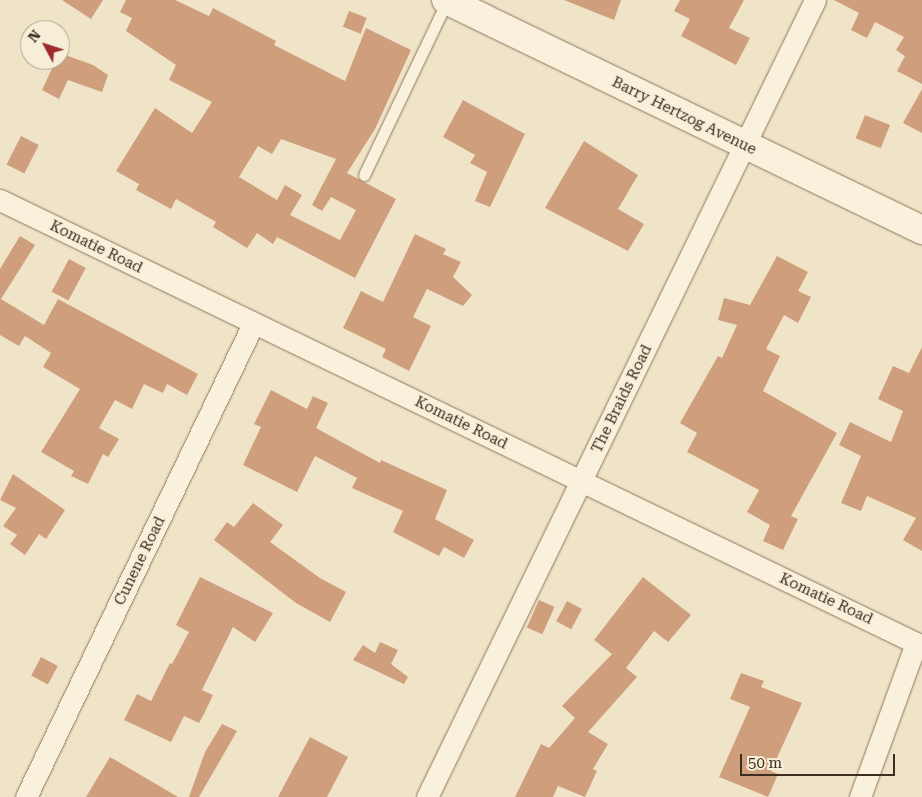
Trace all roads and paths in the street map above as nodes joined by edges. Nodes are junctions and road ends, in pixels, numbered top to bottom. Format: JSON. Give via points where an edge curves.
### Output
{"nodes":[{"id":1,"x":447,"y":0,"type":"edge"},
{"id":2,"x":815,"y":0,"type":"edge"},
{"id":3,"x":744,"y":145,"type":"junction"},
{"id":4,"x":364,"y":175,"type":"dead end"},
{"id":5,"x":0,"y":200,"type":"edge"},
{"id":6,"x":922,"y":230,"type":"edge"},
{"id":7,"x":253,"y":324,"type":"junction"},
{"id":8,"x":582,"y":482,"type":"junction"},
{"id":9,"x":919,"y":645,"type":"edge"},
{"id":10,"x":26,"y":797,"type":"edge"},
{"id":11,"x":427,"y":797,"type":"edge"},
{"id":12,"x":860,"y":797,"type":"edge"}],
"edges":[{"from":1,"to":3,"type":"main road","name":"Barry Hertzog Avenue"},
{"from":1,"to":4,"type":"lane"},
{"from":2,"to":3,"type":"street","name":"The Braids Road"},
{"from":3,"to":6,"type":"main road","name":"Barry Hertzog Avenue"},
{"from":3,"to":8,"type":"street","name":"The Braids Road"},
{"from":5,"to":7,"type":"street","name":"Komatie Road"},
{"from":7,"to":8,"type":"street","name":"Komatie Road"},
{"from":7,"to":10,"type":"street","name":"Cunene Road"},
{"from":8,"to":9,"type":"street","name":"Komatie Road"},
{"from":8,"to":11,"type":"street","name":"The Braids Road"},
{"from":9,"to":12,"type":"street"}]}
